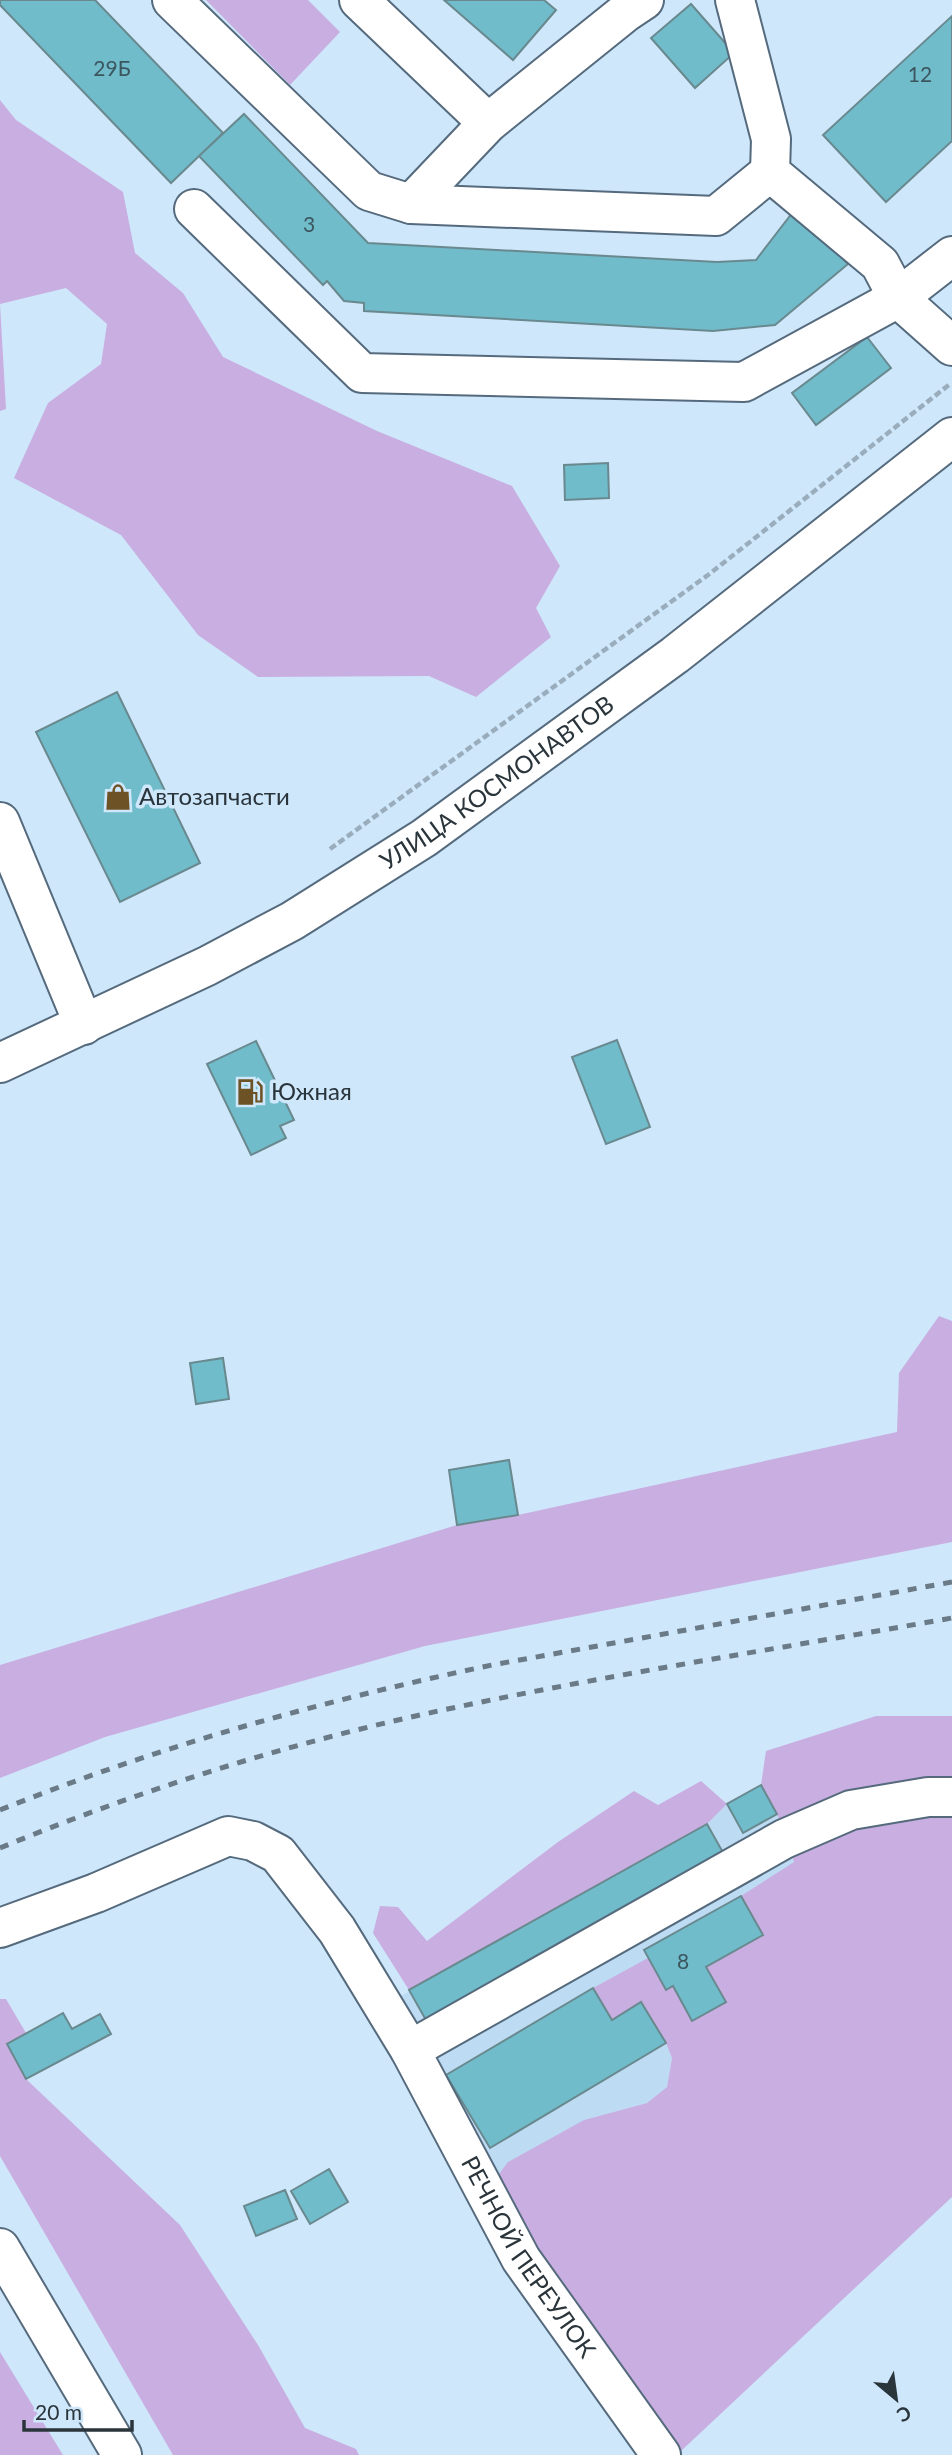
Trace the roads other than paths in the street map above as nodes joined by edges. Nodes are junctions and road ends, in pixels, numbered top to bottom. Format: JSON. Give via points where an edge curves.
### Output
{"nodes":[{"id":1,"x":172,"y":0,"type":"edge"},
{"id":2,"x":359,"y":0,"type":"edge"},
{"id":3,"x":644,"y":0,"type":"edge"},
{"id":4,"x":735,"y":0,"type":"edge"},
{"id":5,"x":488,"y":123,"type":"junction"},
{"id":6,"x":769,"y":172,"type":"junction"},
{"id":7,"x":411,"y":204,"type":"junction"},
{"id":8,"x":194,"y":209,"type":"dead end"},
{"id":9,"x":952,"y":256,"type":"edge"},
{"id":10,"x":898,"y":298,"type":"junction"},
{"id":11,"x":952,"y":346,"type":"edge"},
{"id":12,"x":952,"y":437,"type":"edge"},
{"id":13,"x":0,"y":822,"type":"edge"},
{"id":14,"x":84,"y":1025,"type":"junction"},
{"id":15,"x":0,"y":1063,"type":"edge"},
{"id":16,"x":952,"y":1797,"type":"edge"},
{"id":17,"x":0,"y":1928,"type":"edge"},
{"id":18,"x":410,"y":2050,"type":"junction"},
{"id":19,"x":0,"y":2248,"type":"edge"},
{"id":20,"x":122,"y":2455,"type":"edge"},
{"id":21,"x":661,"y":2455,"type":"edge"}],
"edges":[{"from":1,"to":7,"type":"street","via":[[369,191]]},
{"from":2,"to":5,"type":"street"},
{"from":3,"to":5,"type":"street"},
{"from":4,"to":6,"type":"street","via":[[771,139]]},
{"from":5,"to":7,"type":"street"},
{"from":6,"to":7,"type":"street","via":[[716,216]]},
{"from":6,"to":10,"type":"street","via":[[880,264]]},
{"from":8,"to":10,"type":"street","via":[[362,373],[744,382]]},
{"from":9,"to":10,"type":"street"},
{"from":10,"to":11,"type":"street"},
{"from":12,"to":14,"type":"street","name":"УЛИЦА КОСМОНАВТОВ","via":[[676,655],[424,838],[292,921]]},
{"from":13,"to":14,"type":"street"},
{"from":14,"to":15,"type":"street","name":"УЛИЦА КОСМОНАВТОВ"},
{"from":16,"to":18,"type":"street","via":[[851,1810],[784,1839]]},
{"from":17,"to":18,"type":"street","name":"РЕЧНОЙ ПЕРЕУЛОК","via":[[228,1836],[253,1841],[278,1854],[337,1930]]},
{"from":18,"to":21,"type":"street","name":"РЕЧНОЙ ПЕРЕУЛОК","via":[[521,2259]]},
{"from":19,"to":20,"type":"street"}]}
